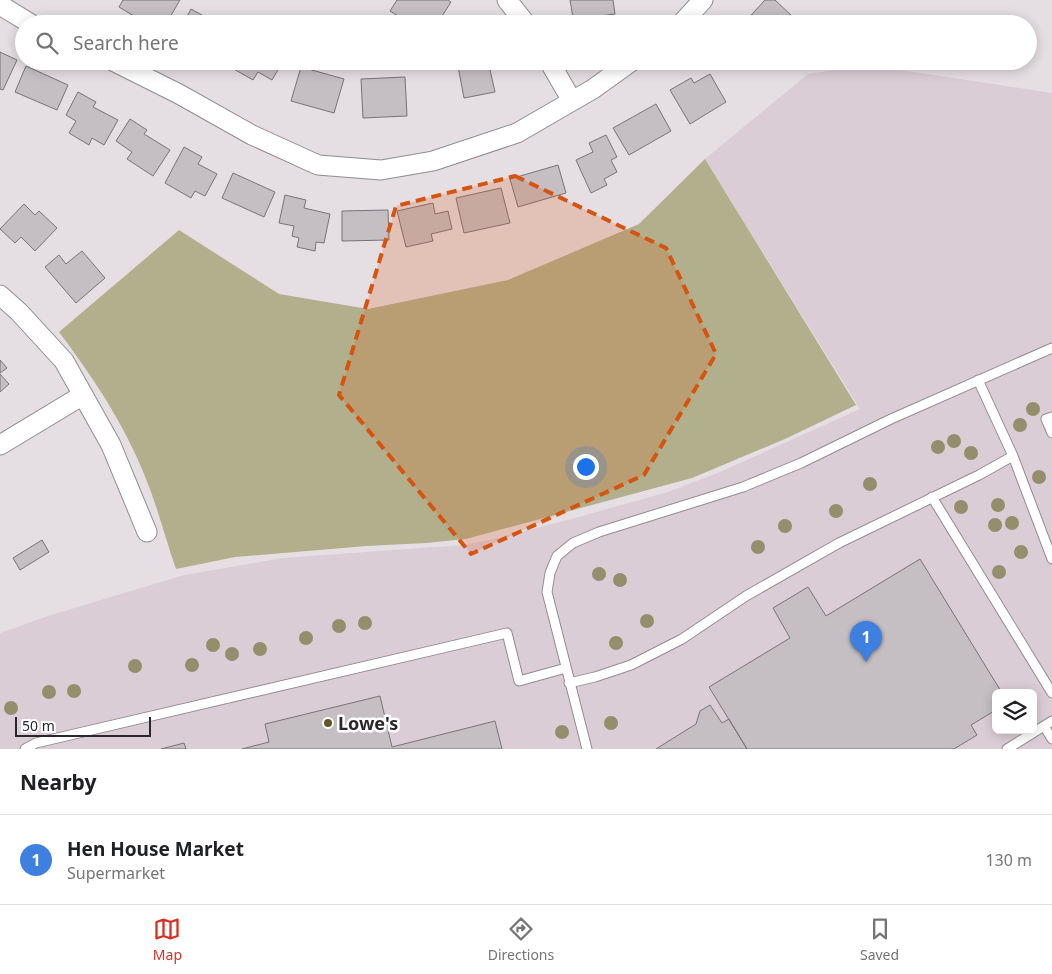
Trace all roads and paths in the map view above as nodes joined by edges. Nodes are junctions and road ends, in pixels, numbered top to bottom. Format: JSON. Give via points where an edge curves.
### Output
{"nodes":[{"id":1,"x":507,"y":0,"type":"edge"},
{"id":2,"x":703,"y":0,"type":"edge"},
{"id":3,"x":0,"y":6,"type":"edge"},
{"id":4,"x":16,"y":15,"type":"edge"},
{"id":5,"x":519,"y":15,"type":"edge"},
{"id":6,"x":689,"y":15,"type":"edge"},
{"id":7,"x":131,"y":70,"type":"edge"},
{"id":8,"x":554,"y":70,"type":"edge"},
{"id":9,"x":619,"y":70,"type":"edge"},
{"id":10,"x":572,"y":101,"type":"junction"},
{"id":11,"x":0,"y":295,"type":"edge"},
{"id":12,"x":1052,"y":348,"type":"edge"},
{"id":13,"x":978,"y":380,"type":"junction"},
{"id":14,"x":83,"y":395,"type":"junction"},
{"id":15,"x":1052,"y":417,"type":"edge"},
{"id":16,"x":1052,"y":431,"type":"edge"},
{"id":17,"x":0,"y":445,"type":"edge"},
{"id":18,"x":1013,"y":456,"type":"junction"},
{"id":19,"x":932,"y":498,"type":"junction"},
{"id":20,"x":147,"y":532,"type":"dead end"},
{"id":21,"x":1049,"y":542,"type":"edge"},
{"id":22,"x":1052,"y":559,"type":"edge"},
{"id":23,"x":566,"y":668,"type":"junction"},
{"id":24,"x":570,"y":683,"type":"junction"},
{"id":25,"x":1052,"y":693,"type":"edge"},
{"id":26,"x":1048,"y":723,"type":"edge"},
{"id":27,"x":1052,"y":739,"type":"edge"},
{"id":28,"x":25,"y":749,"type":"edge"},
{"id":29,"x":587,"y":749,"type":"edge"},
{"id":30,"x":1007,"y":749,"type":"edge"}],
"edges":[{"from":1,"to":5,"type":"street"},
{"from":2,"to":6,"type":"street"},
{"from":3,"to":4,"type":"street"},
{"from":7,"to":10,"type":"street","via":[[252,136],[318,165],[381,170],[433,161],[517,133]]},
{"from":8,"to":10,"type":"street"},
{"from":9,"to":10,"type":"street"},
{"from":11,"to":14,"type":"street","via":[[64,361]]},
{"from":12,"to":13,"type":"lane"},
{"from":13,"to":18,"type":"lane"},
{"from":13,"to":23,"type":"lane","via":[[744,487],[598,532],[573,543],[557,556],[547,592]]},
{"from":14,"to":17,"type":"street"},
{"from":14,"to":20,"type":"street","via":[[110,445]]},
{"from":15,"to":16,"type":"lane","via":[[1046,419]]},
{"from":18,"to":19,"type":"lane"},
{"from":18,"to":21,"type":"lane"},
{"from":19,"to":24,"type":"lane","via":[[830,548],[746,596],[682,639],[631,665]]},
{"from":19,"to":25,"type":"lane"},
{"from":21,"to":22,"type":"lane"},
{"from":23,"to":24,"type":"lane"},
{"from":23,"to":28,"type":"lane","via":[[519,681],[507,633],[36,743]]},
{"from":24,"to":29,"type":"lane"},
{"from":26,"to":27,"type":"lane"},
{"from":26,"to":30,"type":"lane"}]}
